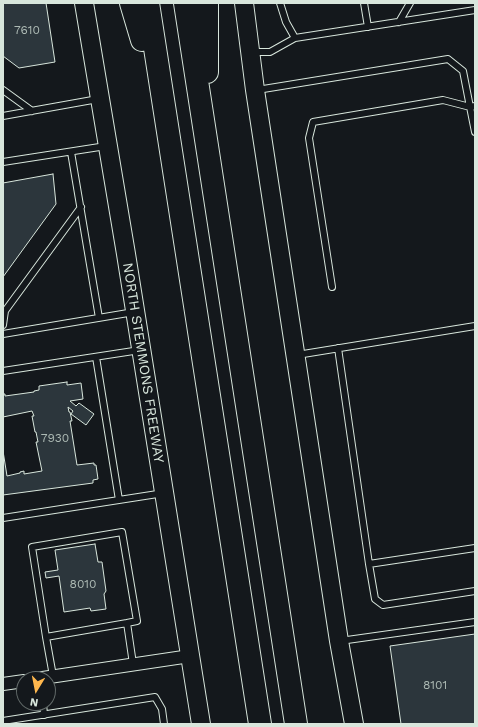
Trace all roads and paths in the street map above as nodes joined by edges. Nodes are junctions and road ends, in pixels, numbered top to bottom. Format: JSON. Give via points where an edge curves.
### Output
{"nodes":[{"id":1,"x":84,"y":3,"type":"edge"},
{"id":2,"x":131,"y":3,"type":"edge"},
{"id":3,"x":148,"y":3,"type":"edge"},
{"id":4,"x":185,"y":3,"type":"edge"},
{"id":5,"x":207,"y":3,"type":"edge"},
{"id":6,"x":244,"y":3,"type":"edge"},
{"id":7,"x":280,"y":3,"type":"edge"},
{"id":8,"x":364,"y":3,"type":"edge"},
{"id":9,"x":410,"y":3,"type":"edge"},
{"id":10,"x":475,"y":10,"type":"edge"},
{"id":11,"x":399,"y":22,"type":"junction"},
{"id":12,"x":368,"y":27,"type":"junction"},
{"id":13,"x":294,"y":38,"type":"junction"},
{"id":14,"x":251,"y":52,"type":"junction"},
{"id":15,"x":3,"y":90,"type":"edge"},
{"id":16,"x":255,"y":90,"type":"junction"},
{"id":17,"x":100,"y":98,"type":"junction"},
{"id":18,"x":472,"y":107,"type":"edge"},
{"id":19,"x":32,"y":111,"type":"junction"},
{"id":20,"x":3,"y":116,"type":"edge"},
{"id":21,"x":167,"y":128,"type":"junction"},
{"id":22,"x":475,"y":132,"type":"edge"},
{"id":23,"x":108,"y":146,"type":"junction"},
{"id":24,"x":207,"y":148,"type":"junction"},
{"id":25,"x":71,"y":152,"type":"junction"},
{"id":26,"x":3,"y":162,"type":"edge"},
{"id":27,"x":81,"y":207,"type":"junction"},
{"id":28,"x":332,"y":287,"type":"dead end"},
{"id":29,"x":135,"y":312,"type":"junction"},
{"id":30,"x":100,"y":318,"type":"junction"},
{"id":31,"x":3,"y":325,"type":"edge"},
{"id":32,"x":475,"y":326,"type":"edge"},
{"id":33,"x":3,"y":334,"type":"edge"},
{"id":34,"x":338,"y":348,"type":"junction"},
{"id":35,"x":141,"y":350,"type":"junction"},
{"id":36,"x":295,"y":355,"type":"junction"},
{"id":37,"x":96,"y":357,"type":"junction"},
{"id":38,"x":3,"y":371,"type":"edge"},
{"id":39,"x":164,"y":493,"type":"junction"},
{"id":40,"x":119,"y":500,"type":"junction"},
{"id":41,"x":3,"y":518,"type":"edge"},
{"id":42,"x":475,"y":548,"type":"edge"},
{"id":43,"x":369,"y":564,"type":"junction"},
{"id":44,"x":475,"y":591,"type":"edge"},
{"id":45,"x":475,"y":622,"type":"edge"},
{"id":46,"x":127,"y":623,"type":"junction"},
{"id":47,"x":46,"y":636,"type":"junction"},
{"id":48,"x":339,"y":641,"type":"junction"},
{"id":49,"x":190,"y":656,"type":"junction"},
{"id":50,"x":133,"y":664,"type":"junction"},
{"id":51,"x":52,"y":671,"type":"edge"},
{"id":52,"x":56,"y":676,"type":"edge"},
{"id":53,"x":16,"y":682,"type":"edge"},
{"id":54,"x":3,"y":684,"type":"edge"},
{"id":55,"x":44,"y":711,"type":"edge"},
{"id":56,"x":44,"y":715,"type":"junction"},
{"id":57,"x":3,"y":721,"type":"edge"},
{"id":58,"x":164,"y":724,"type":"edge"},
{"id":59,"x":201,"y":724,"type":"edge"},
{"id":60,"x":260,"y":724,"type":"edge"},
{"id":61,"x":296,"y":724,"type":"edge"},
{"id":62,"x":354,"y":724,"type":"edge"}],
"edges":[{"from":1,"to":17,"type":"main road","name":"NORTH STEMMONS FREEWAY"},
{"from":2,"to":21,"type":"highway"},
{"from":3,"to":21,"type":"highway"},
{"from":4,"to":24,"type":"highway"},
{"from":5,"to":24,"type":"highway"},
{"from":6,"to":14,"type":"main road"},
{"from":7,"to":13,"type":"lane"},
{"from":8,"to":12,"type":"lane"},
{"from":9,"to":11,"type":"lane"},
{"from":10,"to":11,"type":"lane"},
{"from":11,"to":12,"type":"lane"},
{"from":12,"to":13,"type":"lane"},
{"from":13,"to":14,"type":"lane","via":[[270,52]]},
{"from":14,"to":16,"type":"main road"},
{"from":15,"to":19,"type":"lane"},
{"from":16,"to":18,"type":"lane","via":[[448,59],[463,71]]},
{"from":16,"to":36,"type":"main road"},
{"from":17,"to":19,"type":"lane"},
{"from":17,"to":23,"type":"main road","name":"NORTH STEMMONS FREEWAY"},
{"from":18,"to":22,"type":"lane"},
{"from":18,"to":28,"type":"lane","via":[[443,100],[313,122],[309,138]]},
{"from":19,"to":20,"type":"lane"},
{"from":21,"to":60,"type":"highway"},
{"from":23,"to":25,"type":"lane"},
{"from":23,"to":29,"type":"main road","name":"NORTH STEMMONS FREEWAY"},
{"from":24,"to":61,"type":"highway"},
{"from":25,"to":26,"type":"lane"},
{"from":25,"to":27,"type":"lane"},
{"from":27,"to":30,"type":"lane"},
{"from":27,"to":31,"type":"lane","via":[[5,311]]},
{"from":29,"to":30,"type":"lane"},
{"from":29,"to":35,"type":"main road","name":"NORTH STEMMONS FREEWAY"},
{"from":30,"to":33,"type":"lane"},
{"from":32,"to":34,"type":"lane"},
{"from":34,"to":36,"type":"lane"},
{"from":34,"to":43,"type":"lane"},
{"from":35,"to":37,"type":"lane"},
{"from":35,"to":39,"type":"main road","name":"NORTH STEMMONS FREEWAY"},
{"from":36,"to":48,"type":"main road"},
{"from":37,"to":38,"type":"lane"},
{"from":37,"to":40,"type":"lane"},
{"from":39,"to":40,"type":"lane"},
{"from":39,"to":49,"type":"main road","name":"NORTH STEMMONS FREEWAY"},
{"from":40,"to":41,"type":"lane"},
{"from":42,"to":43,"type":"lane"},
{"from":43,"to":44,"type":"lane","via":[[375,599],[383,605]]},
{"from":45,"to":48,"type":"lane"},
{"from":46,"to":47,"type":"lane"},
{"from":46,"to":47,"type":"lane","via":[[137,621],[122,532],[32,547]]},
{"from":46,"to":50,"type":"lane"},
{"from":47,"to":51,"type":"lane"},
{"from":48,"to":62,"type":"main road"},
{"from":49,"to":50,"type":"street"},
{"from":49,"to":59,"type":"main road","name":"NORTH STEMMONS FREEWAY"},
{"from":50,"to":52,"type":"street"},
{"from":53,"to":54,"type":"street"},
{"from":55,"to":56,"type":"lane"},
{"from":56,"to":57,"type":"lane"},
{"from":56,"to":58,"type":"lane","via":[[155,698],[162,709]]}]}
